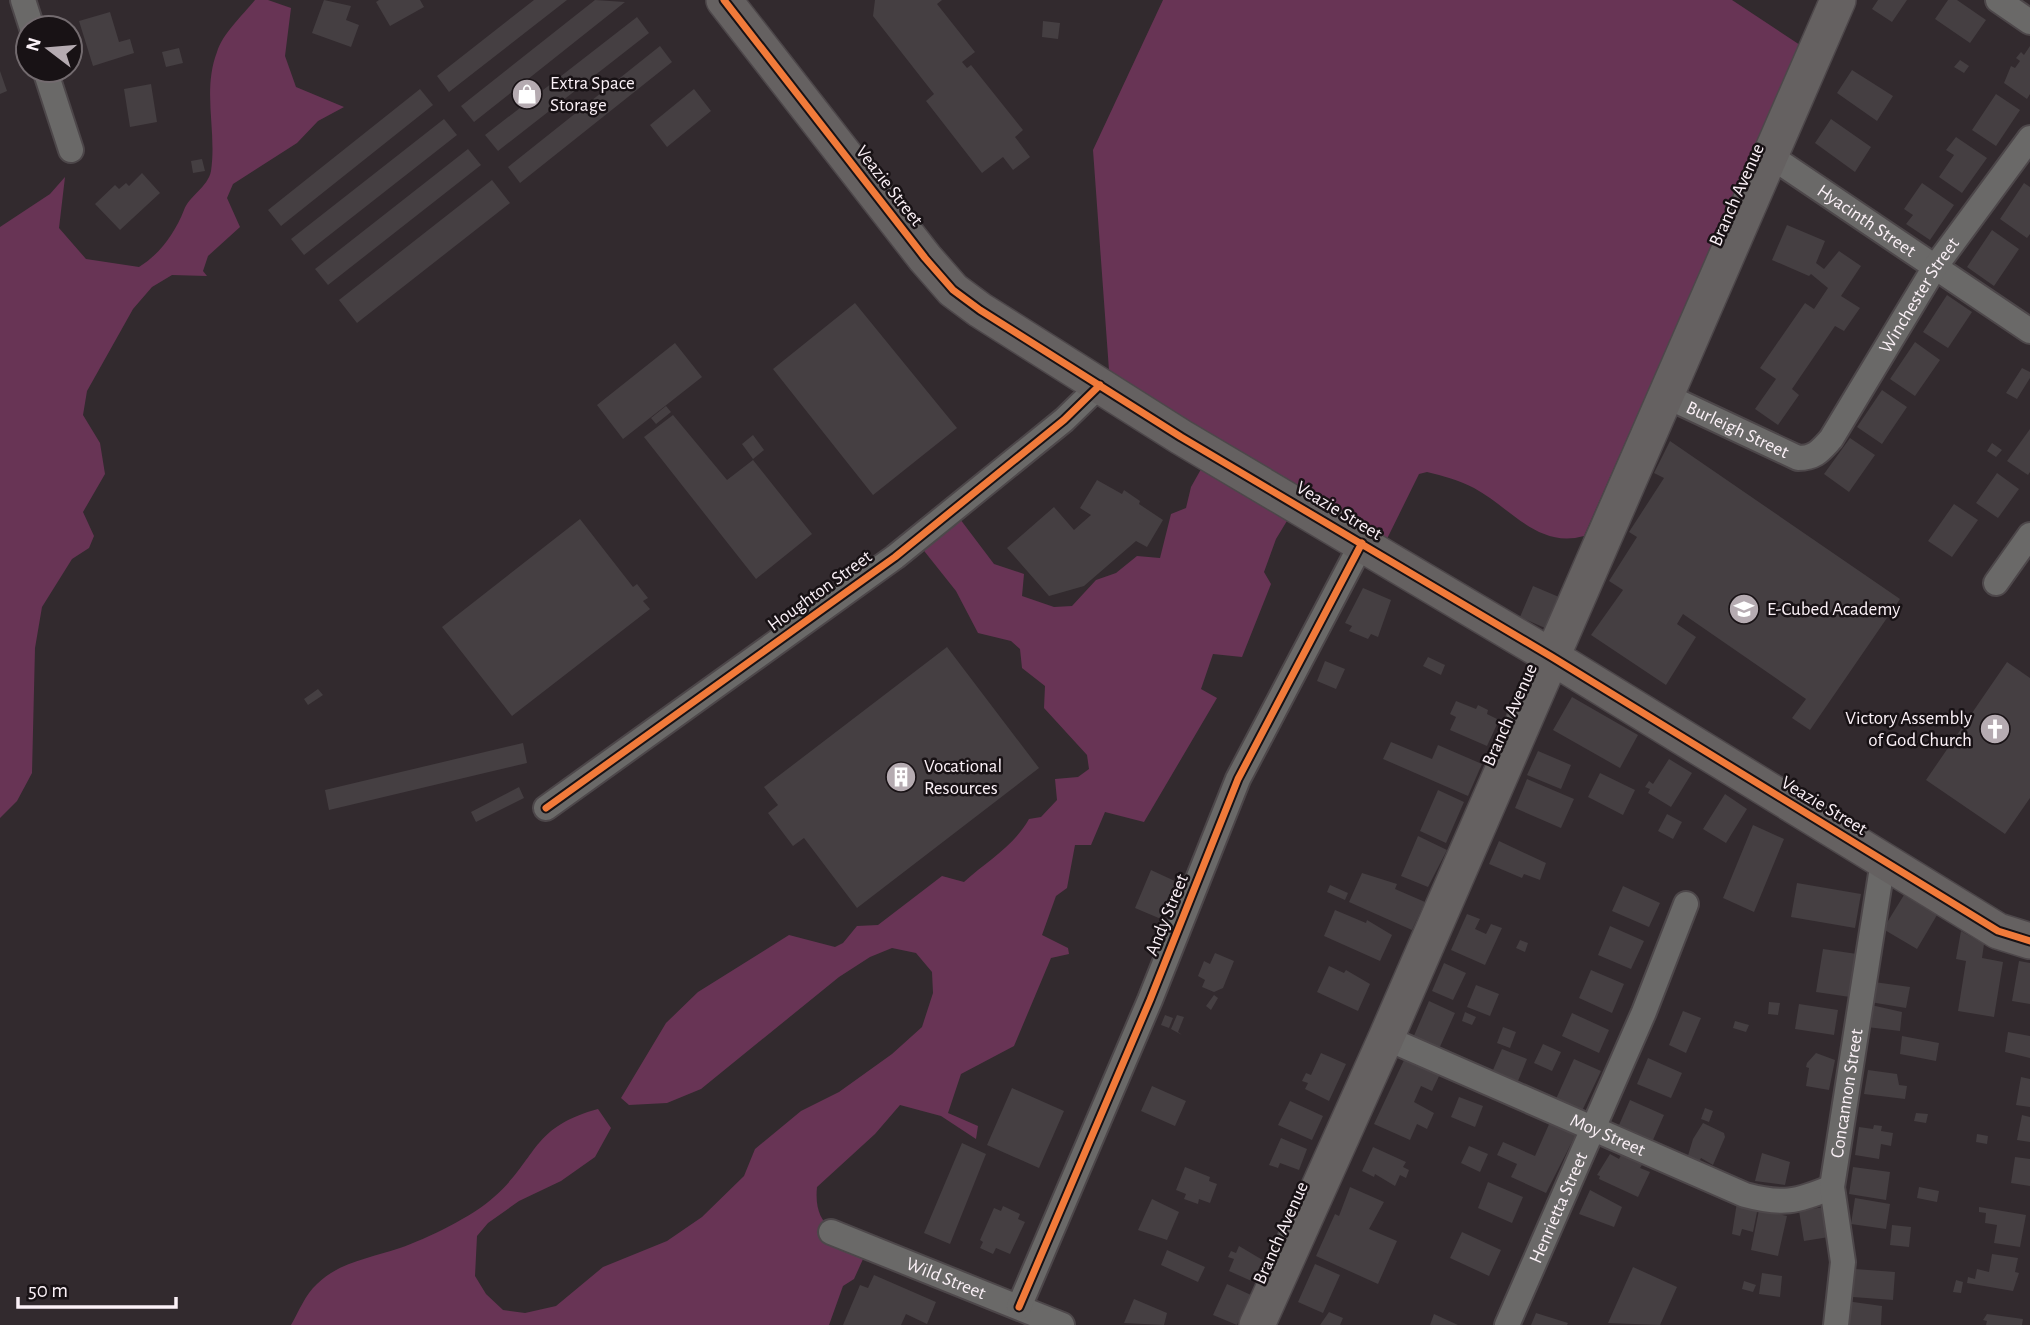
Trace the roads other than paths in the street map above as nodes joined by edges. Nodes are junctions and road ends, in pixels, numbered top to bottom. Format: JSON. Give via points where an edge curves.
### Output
{"nodes":[{"id":1,"x":724,"y":0,"type":"edge"},
{"id":2,"x":1838,"y":0,"type":"edge"},
{"id":3,"x":1998,"y":0,"type":"edge"},
{"id":4,"x":2030,"y":22,"type":"edge"},
{"id":5,"x":50,"y":84,"type":"edge"},
{"id":6,"x":2030,"y":138,"type":"edge"},
{"id":7,"x":71,"y":150,"type":"dead end"},
{"id":8,"x":1772,"y":157,"type":"junction"},
{"id":9,"x":1935,"y":267,"type":"junction"},
{"id":10,"x":2030,"y":331,"type":"edge"},
{"id":11,"x":1100,"y":385,"type":"junction"},
{"id":12,"x":1665,"y":396,"type":"junction"},
{"id":13,"x":1812,"y":458,"type":"joint"},
{"id":14,"x":2030,"y":535,"type":"edge"},
{"id":15,"x":1362,"y":543,"type":"junction"},
{"id":16,"x":1996,"y":583,"type":"dead end"},
{"id":17,"x":1552,"y":657,"type":"junction"},
{"id":18,"x":547,"y":808,"type":"dead end"},
{"id":19,"x":1883,"y":861,"type":"junction"},
{"id":20,"x":1686,"y":904,"type":"dead end"},
{"id":21,"x":2030,"y":941,"type":"edge"},
{"id":22,"x":1386,"y":1038,"type":"junction"},
{"id":23,"x":1593,"y":1131,"type":"junction"},
{"id":24,"x":1832,"y":1187,"type":"junction"},
{"id":25,"x":831,"y":1232,"type":"dead end"},
{"id":26,"x":1019,"y":1307,"type":"junction"},
{"id":27,"x":1062,"y":1325,"type":"edge"},
{"id":28,"x":1257,"y":1325,"type":"edge"},
{"id":29,"x":1507,"y":1325,"type":"edge"},
{"id":30,"x":1836,"y":1325,"type":"edge"}],
"edges":[{"from":1,"to":11,"type":"street","name":"Veazie Street","via":[[953,290]]},
{"from":2,"to":8,"type":"street","name":"Branch Avenue"},
{"from":3,"to":4,"type":"street"},
{"from":5,"to":7,"type":"street"},
{"from":6,"to":9,"type":"street","name":"Winchester Street"},
{"from":8,"to":9,"type":"street","name":"Hyacinth Street"},
{"from":8,"to":12,"type":"street","name":"Branch Avenue"},
{"from":9,"to":10,"type":"street","name":"Hyacinth Street"},
{"from":9,"to":13,"type":"street","name":"Winchester Street","via":[[1831,439]]},
{"from":11,"to":15,"type":"street","name":"Veazie Street"},
{"from":11,"to":18,"type":"street","name":"Houghton Street","via":[[1064,421],[895,557]]},
{"from":12,"to":13,"type":"street","name":"Burleigh Street","via":[[1798,458]]},
{"from":12,"to":17,"type":"street","name":"Branch Avenue"},
{"from":14,"to":16,"type":"street"},
{"from":15,"to":17,"type":"street","name":"Veazie Street"},
{"from":15,"to":26,"type":"street","name":"Andy Street","via":[[1238,779],[1077,1177]]},
{"from":17,"to":19,"type":"street","name":"Veazie Street"},
{"from":17,"to":22,"type":"street","name":"Branch Avenue"},
{"from":19,"to":21,"type":"street","name":"Veazie Street","via":[[1998,931]]},
{"from":19,"to":24,"type":"street","name":"Concannon Street"},
{"from":20,"to":23,"type":"street","name":"Henrietta Street"},
{"from":22,"to":23,"type":"street","name":"Moy Street"},
{"from":22,"to":28,"type":"street","name":"Branch Avenue"},
{"from":23,"to":24,"type":"street","name":"Moy Street","via":[[1772,1202],[1795,1202]]},
{"from":23,"to":29,"type":"street","name":"Henrietta Street"},
{"from":24,"to":30,"type":"street","name":"Concannon Street","via":[[1843,1262]]},
{"from":25,"to":26,"type":"street","name":"Wild Street"},
{"from":26,"to":27,"type":"street","name":"Wild Street"}]}
